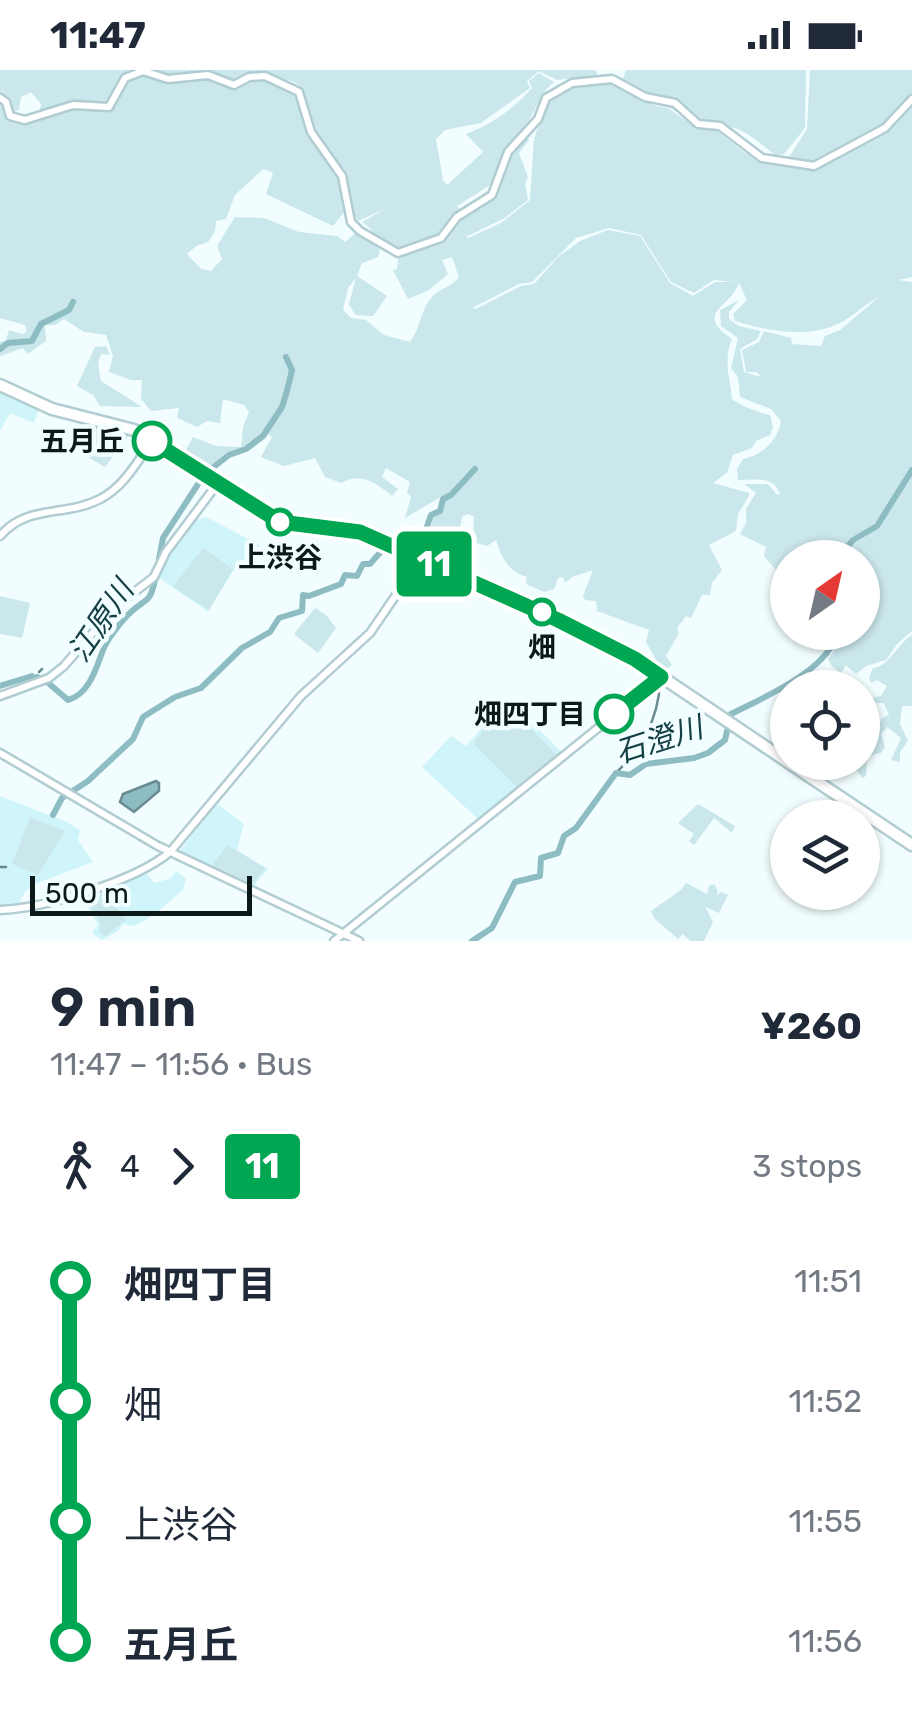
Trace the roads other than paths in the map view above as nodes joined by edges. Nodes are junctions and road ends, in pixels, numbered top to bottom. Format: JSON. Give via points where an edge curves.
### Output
{"nodes":[{"id":1,"x":0,"y":98,"type":"edge"},
{"id":2,"x":912,"y":100,"type":"edge"},
{"id":3,"x":0,"y":386,"type":"edge"},
{"id":4,"x":152,"y":441,"type":"junction"},
{"id":5,"x":218,"y":484,"type":"junction"},
{"id":6,"x":0,"y":536,"type":"edge"},
{"id":7,"x":421,"y":558,"type":"junction"},
{"id":8,"x":661,"y":677,"type":"junction"},
{"id":9,"x":0,"y":696,"type":"edge"},
{"id":10,"x":770,"y":750,"type":"edge"},
{"id":11,"x":0,"y":753,"type":"edge"},
{"id":12,"x":815,"y":780,"type":"edge"},
{"id":13,"x":912,"y":845,"type":"edge"},
{"id":14,"x":170,"y":852,"type":"junction"},
{"id":15,"x":0,"y":910,"type":"edge"},
{"id":16,"x":343,"y":934,"type":"junction"},
{"id":17,"x":334,"y":941,"type":"edge"},
{"id":18,"x":359,"y":941,"type":"edge"}],
"edges":[{"from":1,"to":2,"type":"street","via":[[10,116],[25,120],[73,105],[110,106],[125,78],[137,72],[168,79],[202,74],[234,85],[266,76],[298,92],[311,132],[342,176],[351,222],[398,253],[441,238],[457,217],[495,192],[508,152],[538,119],[546,98],[572,82],[612,78],[645,97],[675,102],[698,124],[720,126],[762,158],[814,166],[885,128]]},
{"from":3,"to":4,"type":"main road"},
{"from":4,"to":5,"type":"main road"},
{"from":4,"to":6,"type":"street","via":[[102,498],[26,516]]},
{"from":5,"to":7,"type":"main road","via":[[280,522],[352,530]]},
{"from":5,"to":9,"type":"street","via":[[154,577],[119,603],[64,666]]},
{"from":7,"to":8,"type":"main road","via":[[580,630]]},
{"from":7,"to":14,"type":"street","via":[[370,633],[302,696]]},
{"from":8,"to":10,"type":"main road"},
{"from":8,"to":16,"type":"street"},
{"from":11,"to":14,"type":"street"},
{"from":12,"to":13,"type":"main road"},
{"from":14,"to":15,"type":"street","via":[[122,880]]},
{"from":14,"to":16,"type":"street"},
{"from":16,"to":17,"type":"street"},
{"from":16,"to":18,"type":"street"}]}
